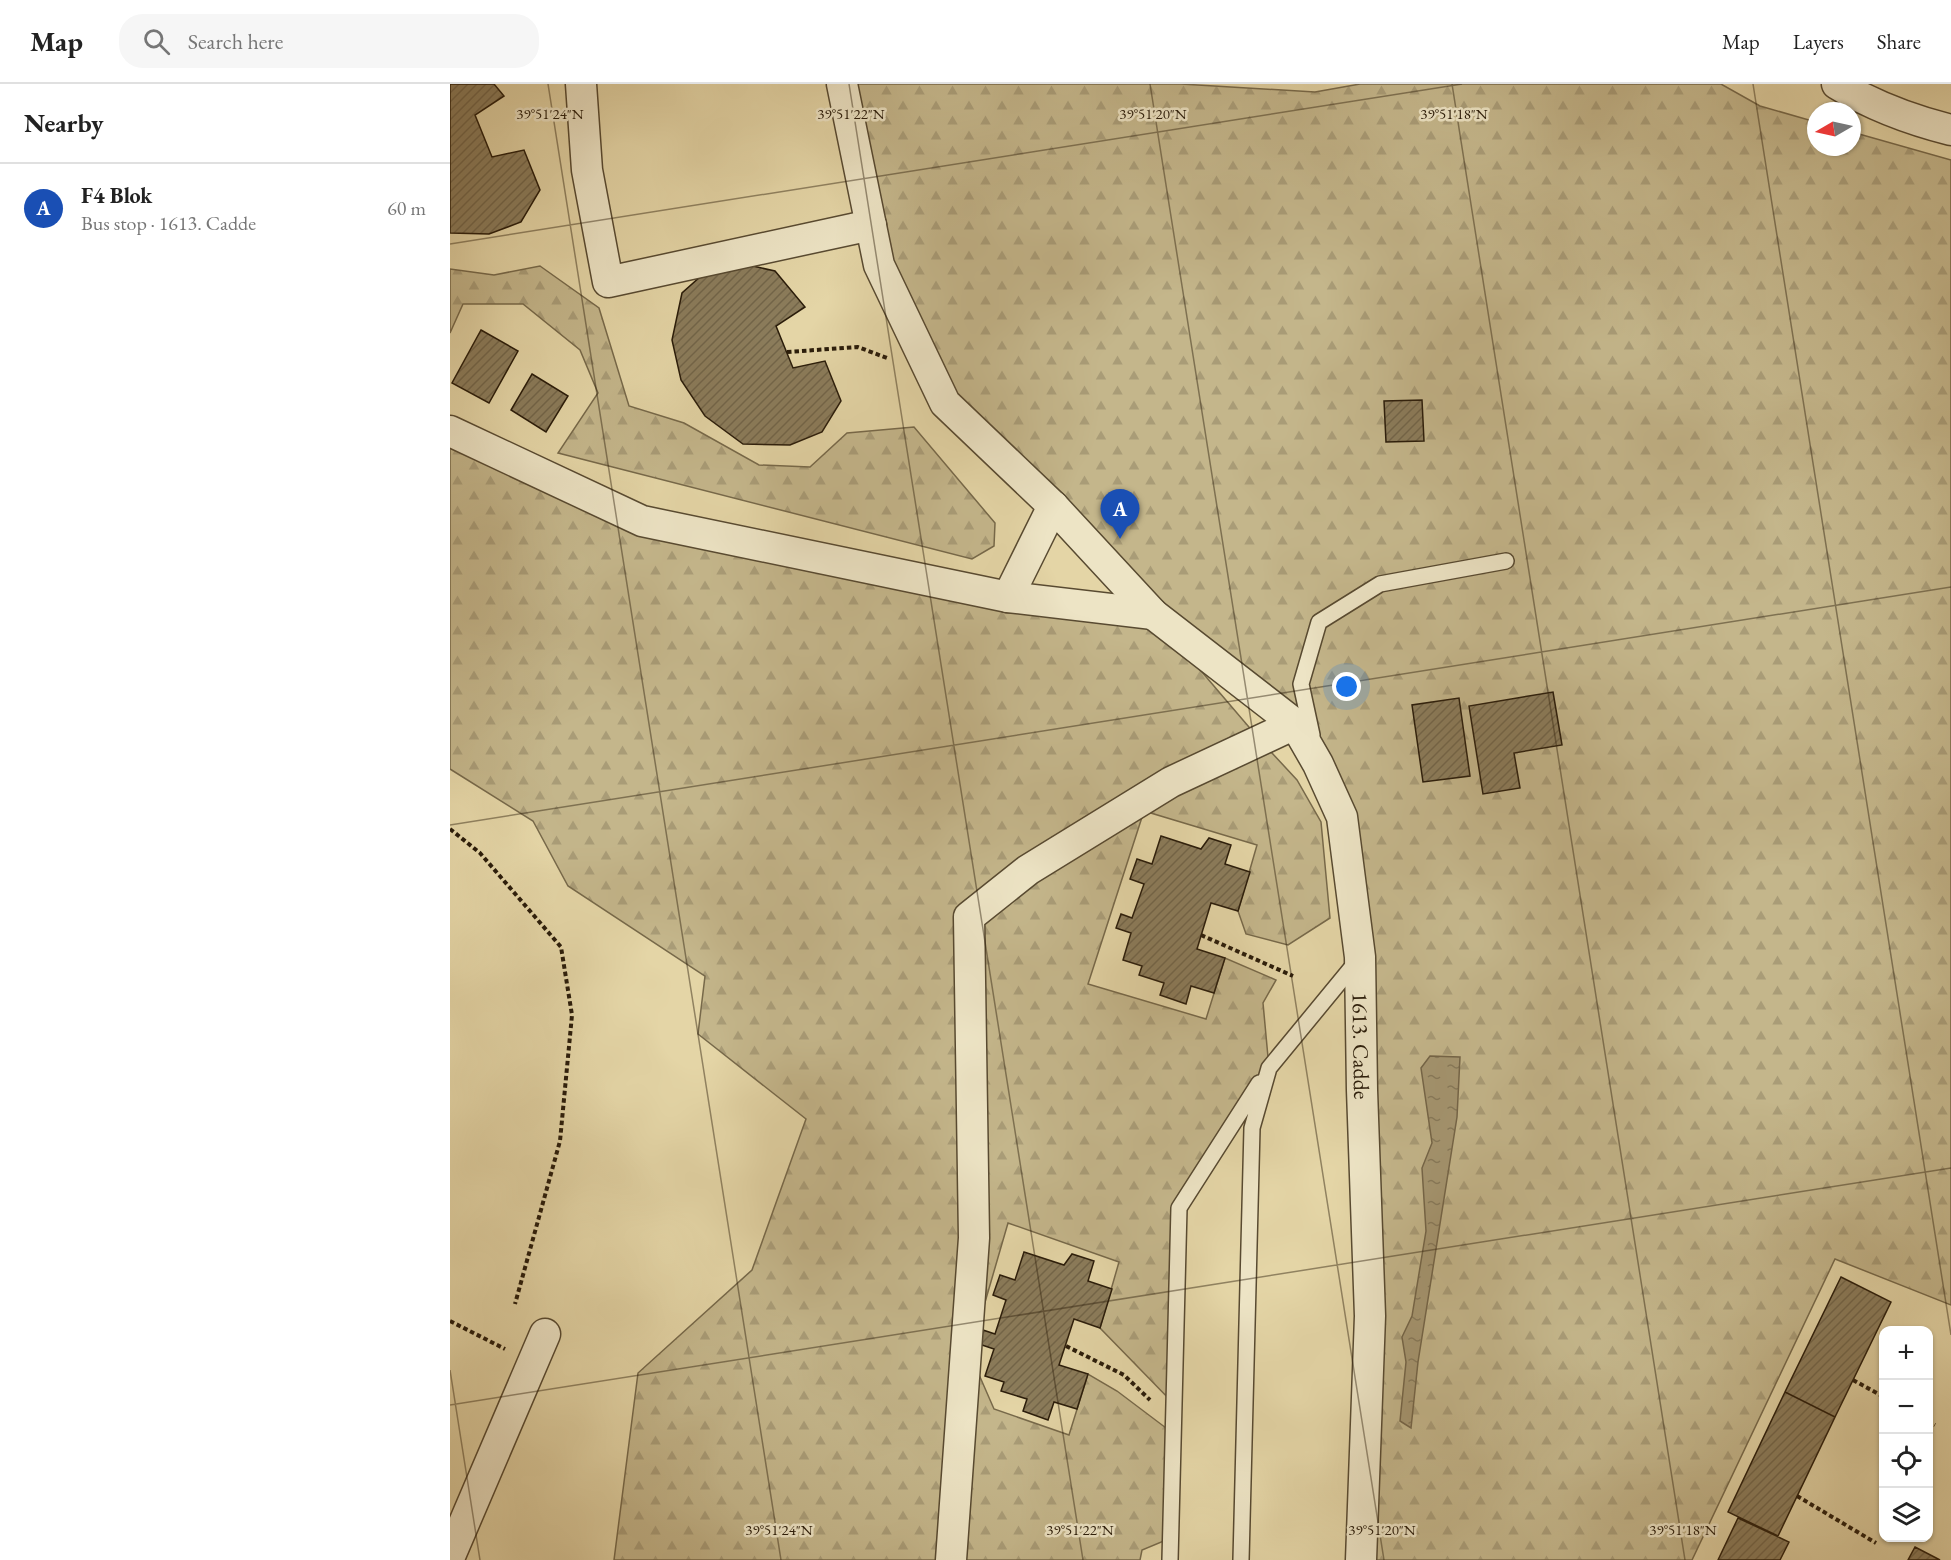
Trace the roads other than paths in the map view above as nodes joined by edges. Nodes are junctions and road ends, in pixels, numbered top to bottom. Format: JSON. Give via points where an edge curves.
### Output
{"nodes":[{"id":1,"x":581,"y":84,"type":"edge"},
{"id":2,"x":842,"y":84,"type":"edge"},
{"id":3,"x":1838,"y":84,"type":"edge"},
{"id":4,"x":1951,"y":130,"type":"edge"},
{"id":5,"x":871,"y":225,"type":"junction"},
{"id":6,"x":450,"y":431,"type":"edge"},
{"id":7,"x":1053,"y":506,"type":"junction"},
{"id":8,"x":1506,"y":561,"type":"dead end"},
{"id":9,"x":1008,"y":597,"type":"junction"},
{"id":10,"x":1153,"y":614,"type":"junction"},
{"id":11,"x":1295,"y":724,"type":"junction"},
{"id":12,"x":1318,"y":764,"type":"junction"},
{"id":13,"x":1360,"y":957,"type":"junction"},
{"id":14,"x":1269,"y":1068,"type":"junction"},
{"id":15,"x":545,"y":1334,"type":"dead end"},
{"id":16,"x":450,"y":1556,"type":"edge"},
{"id":17,"x":951,"y":1560,"type":"edge"},
{"id":18,"x":1170,"y":1560,"type":"edge"},
{"id":19,"x":1241,"y":1560,"type":"edge"},
{"id":20,"x":1361,"y":1560,"type":"edge"}],
"edges":[{"from":1,"to":5,"type":"street","via":[[587,170],[608,282]]},
{"from":2,"to":5,"type":"street","name":"1613. Cadde"},
{"from":3,"to":4,"type":"street","via":[[1864,101]]},
{"from":5,"to":7,"type":"street","name":"1613. Cadde","via":[[879,265],[945,403]]},
{"from":6,"to":9,"type":"street","via":[[642,521]]},
{"from":7,"to":9,"type":"street"},
{"from":7,"to":10,"type":"street","name":"1613. Cadde"},
{"from":8,"to":12,"type":"lane","via":[[1380,584],[1319,622],[1301,684]]},
{"from":9,"to":10,"type":"street"},
{"from":10,"to":11,"type":"street","name":"1613. Cadde"},
{"from":11,"to":12,"type":"street","name":"1613. Cadde"},
{"from":11,"to":17,"type":"street","via":[[1171,782],[1028,870],[969,917],[974,1238]]},
{"from":12,"to":13,"type":"street","name":"1613. Cadde","via":[[1342,818]]},
{"from":13,"to":14,"type":"lane"},
{"from":13,"to":20,"type":"street","name":"1613. Cadde","via":[[1370,1316]]},
{"from":14,"to":18,"type":"lane","via":[[1179,1208]]},
{"from":14,"to":19,"type":"lane","via":[[1252,1128]]},
{"from":15,"to":16,"type":"street"}]}
